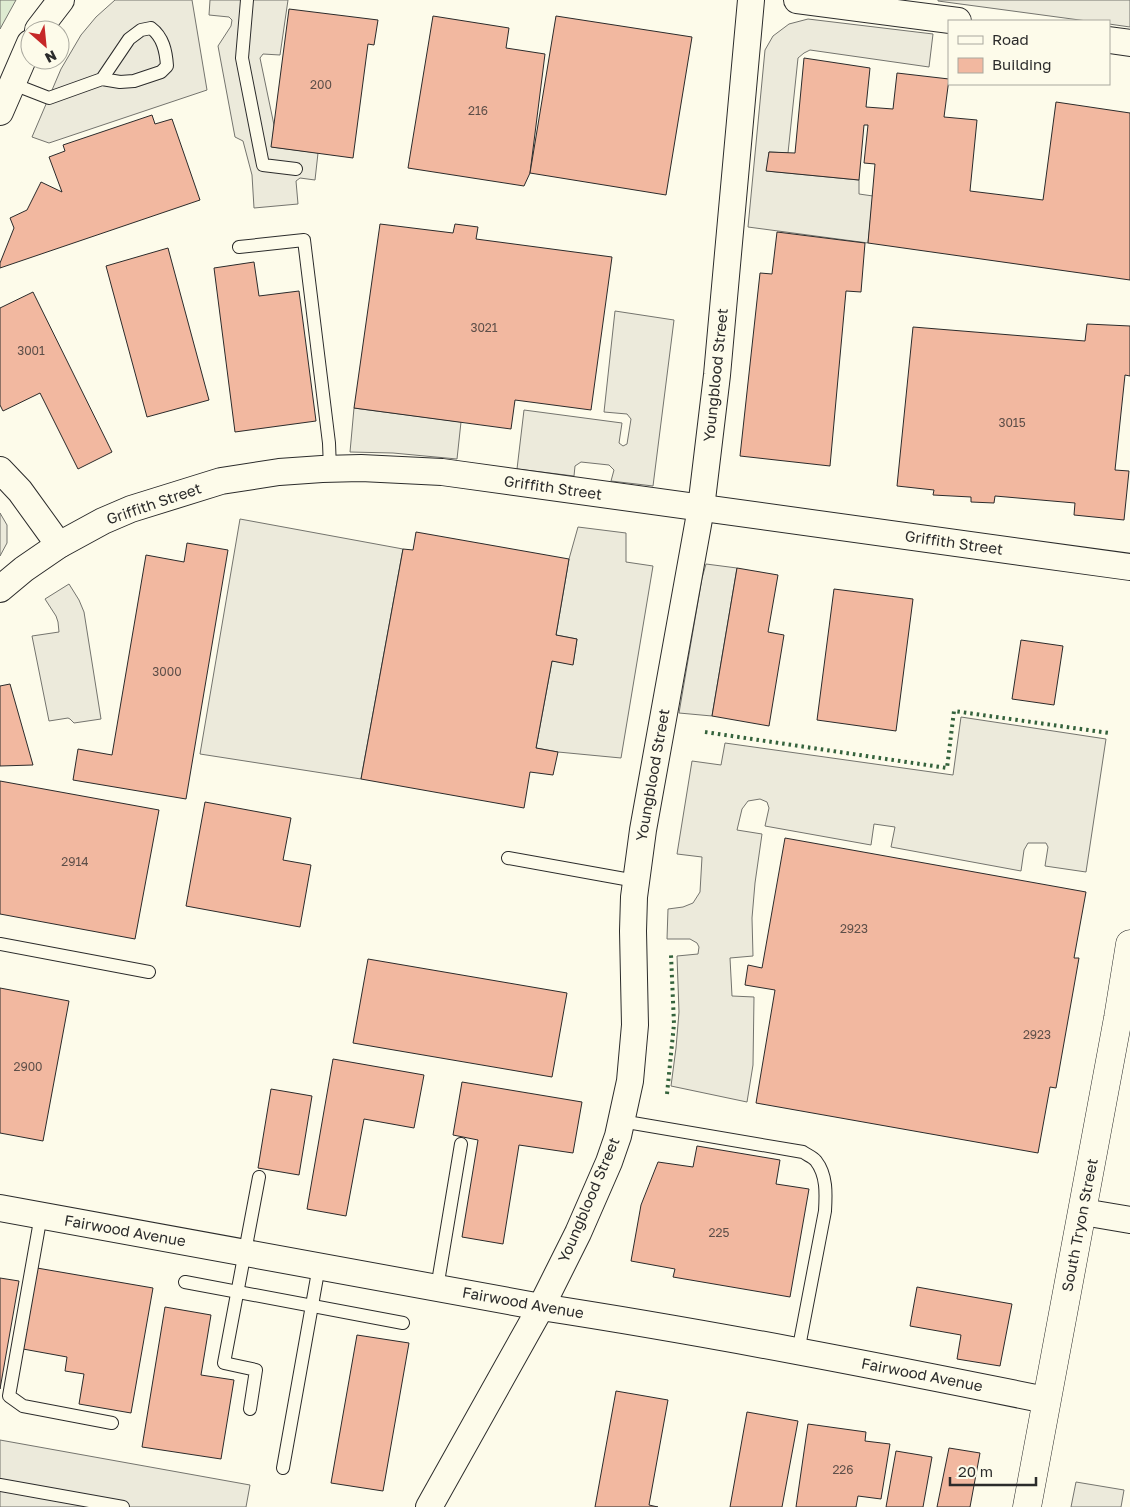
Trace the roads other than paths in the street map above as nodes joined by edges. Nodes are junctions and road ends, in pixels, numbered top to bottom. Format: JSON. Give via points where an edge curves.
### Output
{"nodes":[{"id":1,"x":61,"y":0,"type":"edge"},
{"id":2,"x":248,"y":0,"type":"edge"},
{"id":3,"x":751,"y":0,"type":"edge"},
{"id":4,"x":797,"y":0,"type":"edge"},
{"id":5,"x":46,"y":20,"type":"edge"},
{"id":6,"x":950,"y":20,"type":"edge"},
{"id":7,"x":1110,"y":40,"type":"edge"},
{"id":8,"x":1130,"y":43,"type":"edge"},
{"id":9,"x":20,"y":66,"type":"edge"},
{"id":10,"x":102,"y":79,"type":"junction"},
{"id":11,"x":12,"y":84,"type":"junction"},
{"id":12,"x":0,"y":112,"type":"edge"},
{"id":13,"x":296,"y":169,"type":"dead end"},
{"id":14,"x":239,"y":247,"type":"dead end"},
{"id":15,"x":330,"y":469,"type":"junction"},
{"id":16,"x":0,"y":470,"type":"edge"},
{"id":17,"x":701,"y":508,"type":"junction"},
{"id":18,"x":59,"y":545,"type":"junction"},
{"id":19,"x":1130,"y":568,"type":"edge"},
{"id":20,"x":0,"y":589,"type":"edge"},
{"id":21,"x":508,"y":858,"type":"dead end"},
{"id":22,"x":636,"y":881,"type":"junction"},
{"id":23,"x":0,"y":944,"type":"edge"},
{"id":24,"x":1130,"y":944,"type":"edge"},
{"id":25,"x":149,"y":972,"type":"dead end"},
{"id":26,"x":621,"y":1121,"type":"junction"},
{"id":27,"x":461,"y":1144,"type":"dead end"},
{"id":28,"x":259,"y":1177,"type":"dead end"},
{"id":29,"x":0,"y":1208,"type":"edge"},
{"id":30,"x":1082,"y":1212,"type":"junction"},
{"id":31,"x":41,"y":1215,"type":"junction"},
{"id":32,"x":1130,"y":1220,"type":"edge"},
{"id":33,"x":245,"y":1252,"type":"junction"},
{"id":34,"x":319,"y":1266,"type":"junction"},
{"id":35,"x":185,"y":1282,"type":"dead end"},
{"id":36,"x":437,"y":1288,"type":"junction"},
{"id":37,"x":238,"y":1292,"type":"junction"},
{"id":38,"x":312,"y":1306,"type":"junction"},
{"id":39,"x":541,"y":1306,"type":"junction"},
{"id":40,"x":403,"y":1323,"type":"dead end"},
{"id":41,"x":798,"y":1352,"type":"junction"},
{"id":42,"x":1046,"y":1400,"type":"junction"},
{"id":43,"x":250,"y":1409,"type":"dead end"},
{"id":44,"x":112,"y":1423,"type":"dead end"},
{"id":45,"x":283,"y":1468,"type":"dead end"},
{"id":46,"x":0,"y":1485,"type":"edge"},
{"id":47,"x":123,"y":1507,"type":"edge"},
{"id":48,"x":429,"y":1507,"type":"edge"},
{"id":49,"x":1027,"y":1507,"type":"edge"}],
"edges":[{"from":1,"to":5,"type":"street"},
{"from":2,"to":13,"type":"lane","via":[[242,58],[263,165]]},
{"from":3,"to":17,"type":"street","name":"Youngblood Street","via":[[717,375]]},
{"from":4,"to":6,"type":"street"},
{"from":7,"to":8,"type":"street"},
{"from":9,"to":11,"type":"street"},
{"from":10,"to":10,"type":"lane","via":[[134,81],[161,72],[167,66],[159,33],[151,28],[141,30],[129,39]]},
{"from":10,"to":11,"type":"lane","via":[[49,98]]},
{"from":11,"to":12,"type":"street"},
{"from":14,"to":15,"type":"lane","via":[[304,240]]},
{"from":15,"to":17,"type":"street","name":"Griffith Street","via":[[442,472]]},
{"from":15,"to":18,"type":"street","name":"Griffith Street","via":[[279,472],[221,481],[131,509]]},
{"from":16,"to":18,"type":"street","via":[[20,491]]},
{"from":17,"to":19,"type":"street","name":"Griffith Street"},
{"from":17,"to":22,"type":"street","name":"Youngblood Street"},
{"from":18,"to":20,"type":"street","name":"Griffith Street"},
{"from":21,"to":22,"type":"lane"},
{"from":22,"to":26,"type":"street","name":"Youngblood Street","via":[[633,931],[635,1025],[630,1081]]},
{"from":23,"to":25,"type":"lane"},
{"from":24,"to":30,"type":"main road","name":"South Tryon Street"},
{"from":26,"to":39,"type":"street","name":"Youngblood Street","via":[[601,1180]]},
{"from":26,"to":41,"type":"lane","via":[[803,1152],[816,1160],[823,1174],[826,1193]]},
{"from":27,"to":36,"type":"lane"},
{"from":28,"to":33,"type":"lane"},
{"from":29,"to":31,"type":"street","name":"Fairwood Avenue"},
{"from":30,"to":32,"type":"street"},
{"from":30,"to":42,"type":"main road","name":"South Tryon Street"},
{"from":31,"to":33,"type":"street","name":"Fairwood Avenue"},
{"from":31,"to":44,"type":"lane","via":[[8,1396],[24,1406]]},
{"from":33,"to":34,"type":"street","name":"Fairwood Avenue"},
{"from":33,"to":37,"type":"lane"},
{"from":34,"to":36,"type":"street","name":"Fairwood Avenue"},
{"from":34,"to":38,"type":"lane"},
{"from":35,"to":37,"type":"lane"},
{"from":36,"to":39,"type":"street","name":"Fairwood Avenue"},
{"from":37,"to":38,"type":"lane"},
{"from":37,"to":43,"type":"lane","via":[[224,1363],[256,1370]]},
{"from":38,"to":40,"type":"lane"},
{"from":38,"to":45,"type":"lane"},
{"from":39,"to":41,"type":"street","name":"Fairwood Avenue"},
{"from":39,"to":48,"type":"street","name":"Youngblood Street"},
{"from":41,"to":42,"type":"street","name":"Fairwood Avenue"},
{"from":42,"to":49,"type":"main road","name":"South Tryon Street"},
{"from":46,"to":47,"type":"lane"}]}
